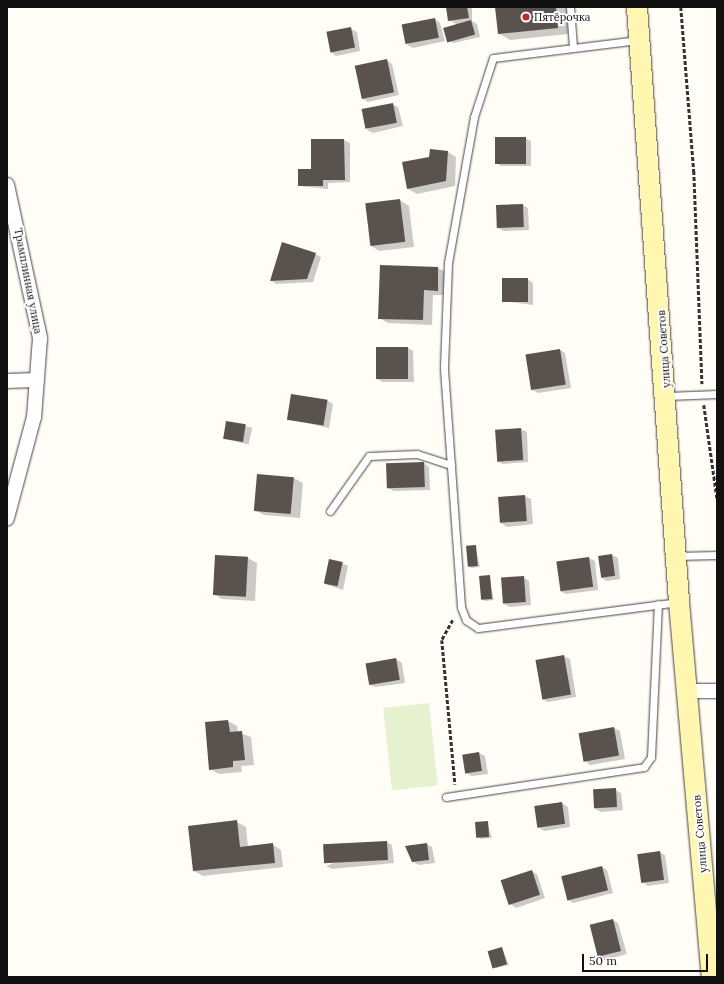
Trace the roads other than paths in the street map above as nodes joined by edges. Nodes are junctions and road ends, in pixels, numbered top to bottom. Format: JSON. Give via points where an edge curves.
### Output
{"nodes":[{"id":1,"x":570,"y":7,"type":"edge"},
{"id":2,"x":637,"y":7,"type":"edge"},
{"id":3,"x":640,"y":40,"type":"junction"},
{"id":4,"x":574,"y":48,"type":"junction"},
{"id":5,"x":7,"y":185,"type":"edge"},
{"id":6,"x":37,"y":380,"type":"junction"},
{"id":7,"x":7,"y":381,"type":"edge"},
{"id":8,"x":717,"y":394,"type":"edge"},
{"id":9,"x":667,"y":396,"type":"junction"},
{"id":10,"x":451,"y":465,"type":"junction"},
{"id":11,"x":330,"y":511,"type":"dead end"},
{"id":12,"x":7,"y":518,"type":"edge"},
{"id":13,"x":717,"y":555,"type":"edge"},
{"id":14,"x":676,"y":556,"type":"junction"},
{"id":15,"x":679,"y":602,"type":"junction"},
{"id":16,"x":658,"y":604,"type":"junction"},
{"id":17,"x":687,"y":691,"type":"junction"},
{"id":18,"x":717,"y":691,"type":"edge"},
{"id":19,"x":446,"y":797,"type":"dead end"},
{"id":20,"x":712,"y":977,"type":"edge"}],
"edges":[{"from":1,"to":4,"type":"lane"},
{"from":2,"to":3,"type":"main road","name":"улица Советов"},
{"from":3,"to":4,"type":"lane"},
{"from":3,"to":9,"type":"main road","name":"улица Советов"},
{"from":4,"to":10,"type":"lane","via":[[493,58],[474,117],[448,263],[444,369]]},
{"from":5,"to":6,"type":"street","name":"Трамплинная улица","via":[[40,338]]},
{"from":6,"to":7,"type":"street"},
{"from":6,"to":12,"type":"street","name":"Трамплинная улица","via":[[34,417]]},
{"from":8,"to":9,"type":"lane"},
{"from":9,"to":14,"type":"main road","name":"улица Советов"},
{"from":10,"to":11,"type":"lane","via":[[417,454],[369,456]]},
{"from":10,"to":16,"type":"lane","via":[[461,607],[466,620],[478,628]]},
{"from":13,"to":14,"type":"lane"},
{"from":14,"to":15,"type":"main road","name":"улица Советов"},
{"from":15,"to":16,"type":"lane"},
{"from":15,"to":17,"type":"main road","name":"улица Советов"},
{"from":16,"to":19,"type":"lane","via":[[651,757],[644,767]]},
{"from":17,"to":18,"type":"street"},
{"from":17,"to":20,"type":"main road","name":"улица Советов"}]}
